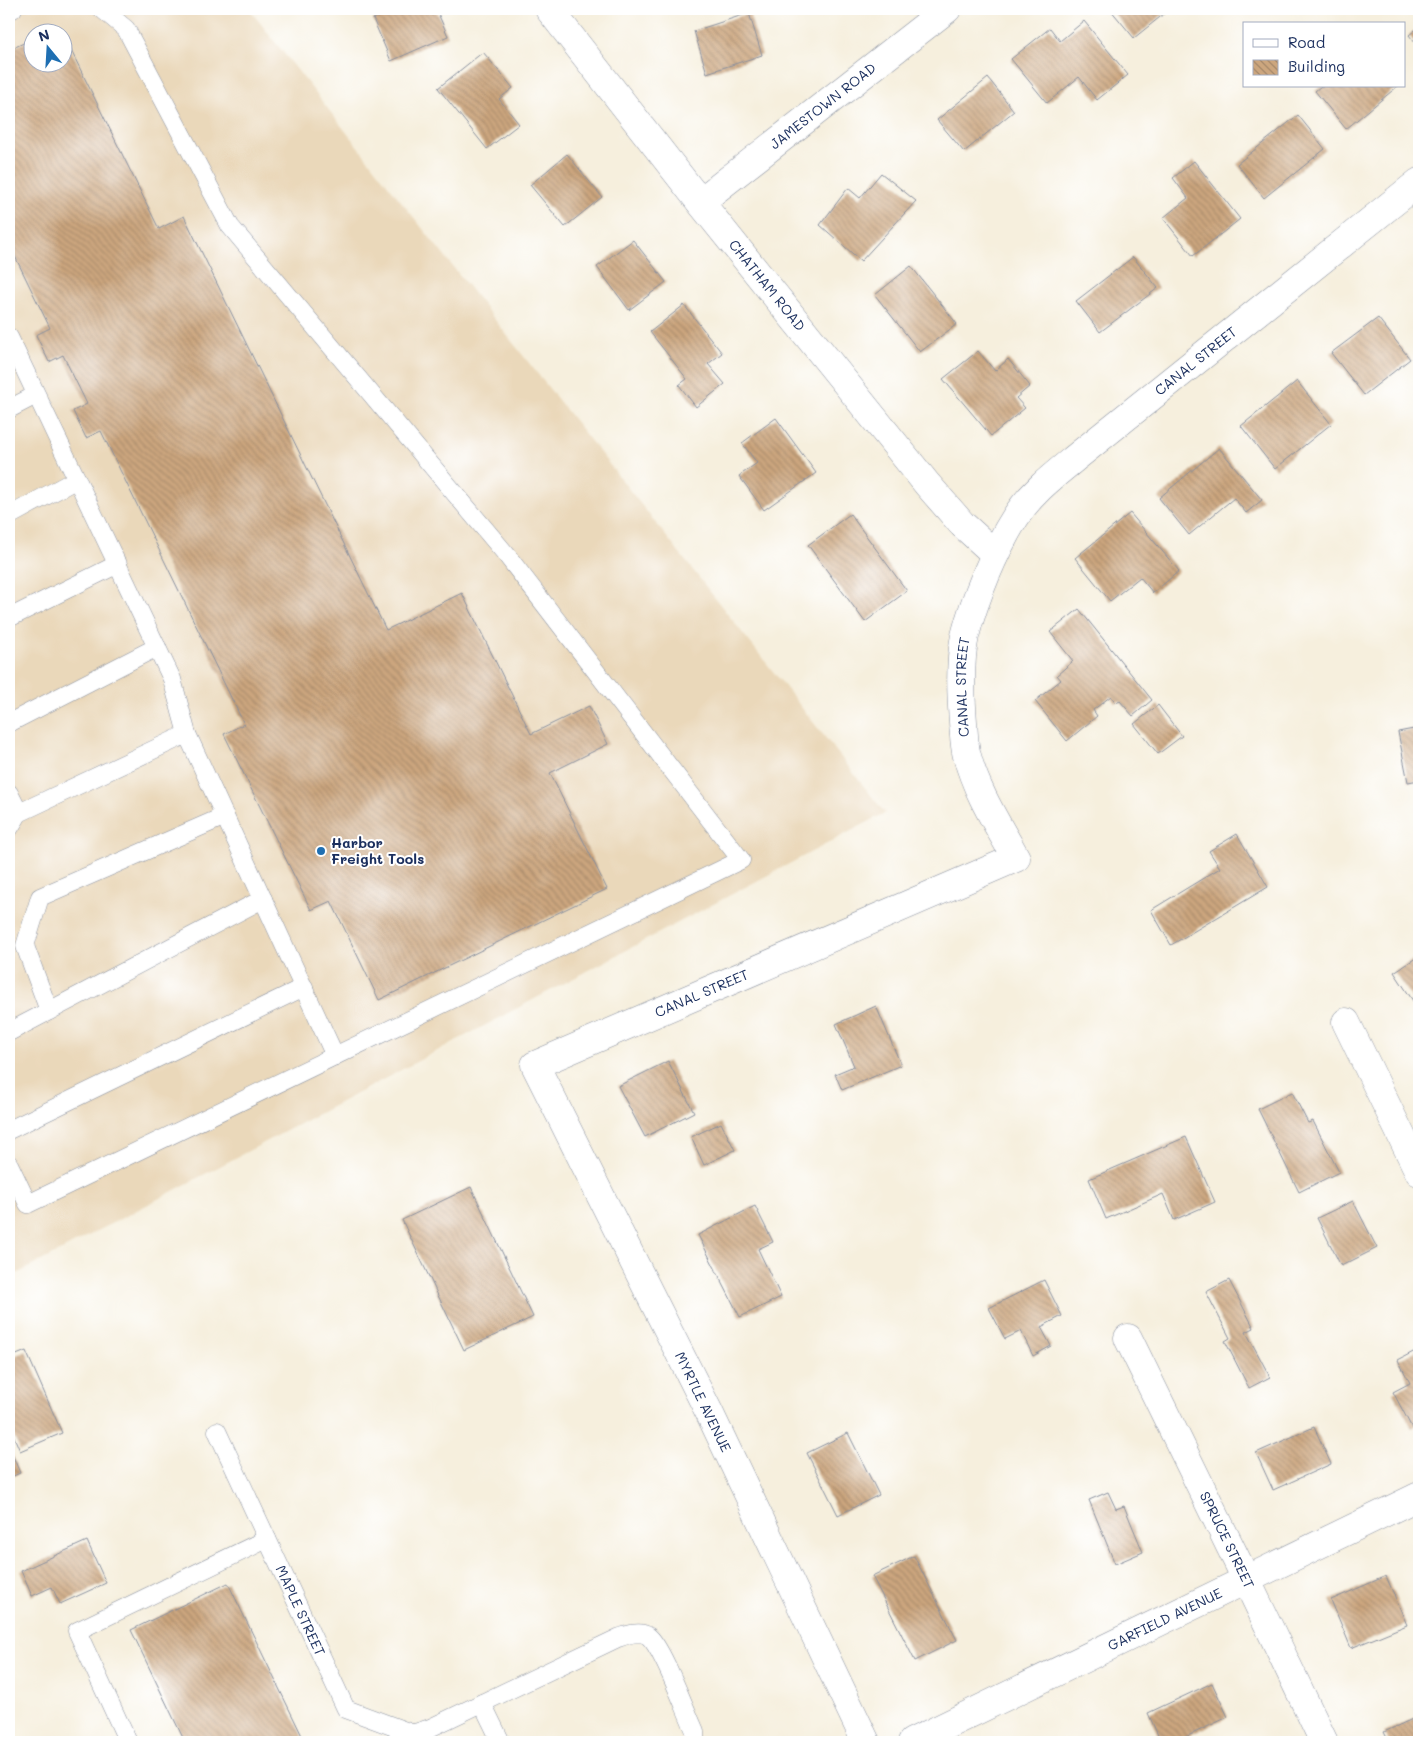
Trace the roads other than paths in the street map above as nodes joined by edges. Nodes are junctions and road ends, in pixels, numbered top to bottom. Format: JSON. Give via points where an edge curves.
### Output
{"nodes":[{"id":1,"x":13,"y":9,"type":"edge"},
{"id":2,"x":102,"y":9,"type":"edge"},
{"id":3,"x":549,"y":9,"type":"edge"},
{"id":4,"x":947,"y":9,"type":"edge"},
{"id":5,"x":9,"y":11,"type":"edge"},
{"id":6,"x":1419,"y":182,"type":"edge"},
{"id":7,"x":700,"y":202,"type":"junction"},
{"id":8,"x":9,"y":337,"type":"edge"},
{"id":9,"x":36,"y":395,"type":"junction"},
{"id":10,"x":9,"y":409,"type":"edge"},
{"id":11,"x":76,"y":479,"type":"junction"},
{"id":12,"x":9,"y":516,"type":"edge"},
{"id":13,"x":995,"y":554,"type":"junction"},
{"id":14,"x":118,"y":564,"type":"junction"},
{"id":15,"x":9,"y":618,"type":"edge"},
{"id":16,"x":157,"y":647,"type":"junction"},
{"id":17,"x":9,"y":723,"type":"edge"},
{"id":18,"x":187,"y":734,"type":"junction"},
{"id":19,"x":9,"y":793,"type":"edge"},
{"id":20,"x":18,"y":813,"type":"junction"},
{"id":21,"x":225,"y":816,"type":"junction"},
{"id":22,"x":9,"y":830,"type":"edge"},
{"id":23,"x":263,"y":899,"type":"junction"},
{"id":24,"x":304,"y":987,"type":"junction"},
{"id":25,"x":49,"y":1011,"type":"junction"},
{"id":26,"x":1346,"y":1022,"type":"dead end"},
{"id":27,"x":9,"y":1032,"type":"edge"},
{"id":28,"x":335,"y":1056,"type":"junction"},
{"id":29,"x":535,"y":1065,"type":"joint"},
{"id":30,"x":9,"y":1130,"type":"edge"},
{"id":31,"x":9,"y":1164,"type":"edge"},
{"id":32,"x":1419,"y":1172,"type":"edge"},
{"id":33,"x":1128,"y":1338,"type":"dead end"},
{"id":34,"x":217,"y":1431,"type":"dead end"},
{"id":35,"x":1419,"y":1496,"type":"edge"},
{"id":36,"x":267,"y":1539,"type":"junction"},
{"id":37,"x":1247,"y":1581,"type":"junction"},
{"id":38,"x":482,"y":1703,"type":"junction"},
{"id":39,"x":412,"y":1734,"type":"junction"},
{"id":40,"x":128,"y":1742,"type":"edge"},
{"id":41,"x":428,"y":1742,"type":"edge"},
{"id":42,"x":501,"y":1742,"type":"edge"},
{"id":43,"x":695,"y":1742,"type":"edge"},
{"id":44,"x":866,"y":1742,"type":"edge"},
{"id":45,"x":912,"y":1742,"type":"edge"},
{"id":46,"x":1324,"y":1742,"type":"edge"}],
"edges":[{"from":1,"to":5,"type":"lane"},
{"from":2,"to":28,"type":"lane","via":[[126,29],[230,226],[505,553],[741,860]]},
{"from":3,"to":7,"type":"street","name":"CHATHAM ROAD"},
{"from":4,"to":7,"type":"street","name":"JAMESTOWN ROAD"},
{"from":6,"to":13,"type":"street","name":"CANAL STREET","via":[[1043,485],[1016,516]]},
{"from":7,"to":13,"type":"street","name":"CHATHAM ROAD","via":[[927,484],[962,524]]},
{"from":8,"to":9,"type":"lane"},
{"from":9,"to":10,"type":"lane"},
{"from":9,"to":11,"type":"lane"},
{"from":11,"to":12,"type":"lane"},
{"from":11,"to":14,"type":"lane"},
{"from":13,"to":29,"type":"street","name":"CANAL STREET","via":[[965,637],[962,712],[966,755],[979,791],[1016,858]]},
{"from":14,"to":15,"type":"lane"},
{"from":14,"to":16,"type":"lane"},
{"from":16,"to":17,"type":"lane"},
{"from":16,"to":18,"type":"lane","via":[[172,678]]},
{"from":18,"to":20,"type":"lane"},
{"from":18,"to":21,"type":"lane"},
{"from":19,"to":20,"type":"lane"},
{"from":20,"to":22,"type":"lane"},
{"from":21,"to":23,"type":"lane"},
{"from":21,"to":25,"type":"lane","via":[[40,897],[25,946]]},
{"from":23,"to":24,"type":"lane"},
{"from":23,"to":25,"type":"lane"},
{"from":24,"to":28,"type":"lane"},
{"from":24,"to":30,"type":"lane"},
{"from":25,"to":27,"type":"lane"},
{"from":26,"to":32,"type":"street"},
{"from":28,"to":31,"type":"lane","via":[[28,1204]]},
{"from":29,"to":44,"type":"street","name":"MYRTLE AVENUE","via":[[709,1412]]},
{"from":33,"to":37,"type":"street","name":"SPRUCE STREET"},
{"from":34,"to":36,"type":"lane","name":"MAPLE STREET"},
{"from":35,"to":37,"type":"street","name":"GARFIELD AVENUE"},
{"from":36,"to":39,"type":"lane","name":"MAPLE STREET","via":[[346,1709]]},
{"from":36,"to":40,"type":"lane","via":[[77,1631]]},
{"from":37,"to":45,"type":"street","name":"GARFIELD AVENUE"},
{"from":37,"to":46,"type":"street","name":"SPRUCE STREET"},
{"from":38,"to":39,"type":"lane"},
{"from":38,"to":42,"type":"lane"},
{"from":38,"to":43,"type":"lane","via":[[618,1638],[644,1634],[660,1652],[694,1731]]},
{"from":39,"to":41,"type":"lane","name":"MAPLE STREET"}]}
